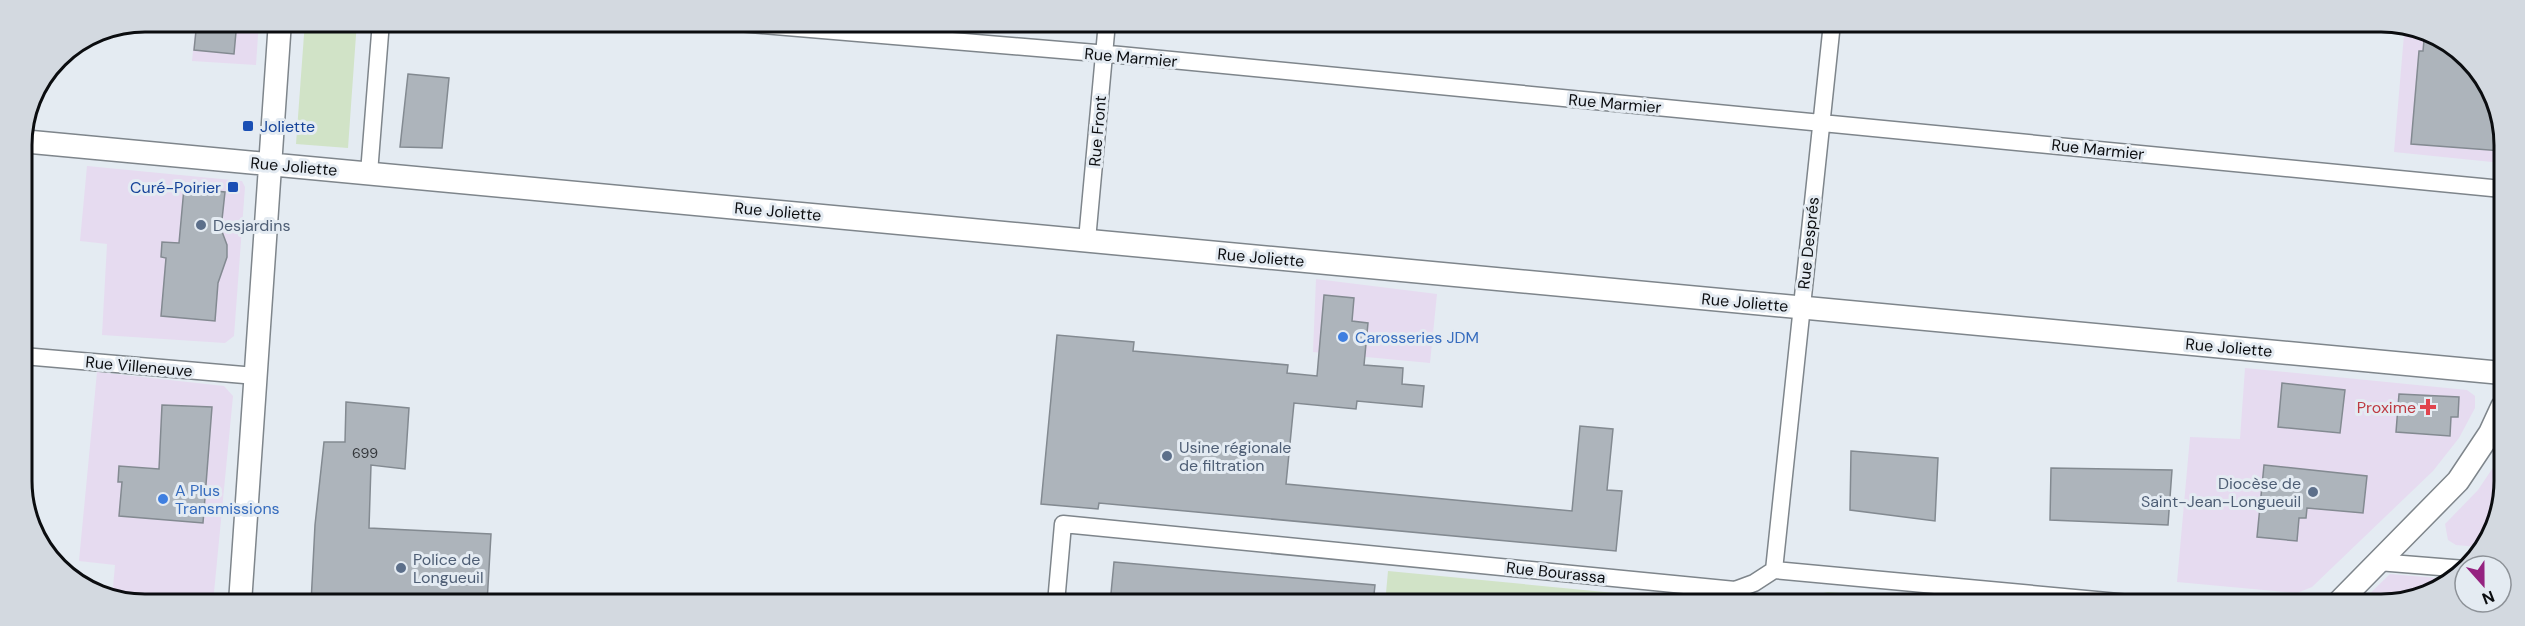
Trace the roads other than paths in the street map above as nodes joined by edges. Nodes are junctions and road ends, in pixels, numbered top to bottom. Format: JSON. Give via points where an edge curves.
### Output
{"nodes":[{"id":1,"x":279,"y":32,"type":"edge"},
{"id":2,"x":380,"y":32,"type":"edge"},
{"id":3,"x":845,"y":32,"type":"edge"},
{"id":4,"x":1106,"y":32,"type":"edge"},
{"id":5,"x":1831,"y":32,"type":"edge"},
{"id":6,"x":1104,"y":54,"type":"junction"},
{"id":7,"x":1821,"y":123,"type":"junction"},
{"id":8,"x":32,"y":142,"type":"edge"},
{"id":9,"x":271,"y":164,"type":"junction"},
{"id":10,"x":369,"y":173,"type":"junction"},
{"id":11,"x":2494,"y":188,"type":"edge"},
{"id":12,"x":1087,"y":240,"type":"junction"},
{"id":13,"x":1802,"y":307,"type":"junction"},
{"id":14,"x":32,"y":357,"type":"edge"},
{"id":15,"x":2494,"y":372,"type":"edge"},
{"id":16,"x":256,"y":376,"type":"junction"},
{"id":17,"x":2494,"y":424,"type":"edge"},
{"id":18,"x":2379,"y":562,"type":"junction"},
{"id":19,"x":2453,"y":568,"type":"edge"},
{"id":20,"x":1774,"y":570,"type":"junction"},
{"id":21,"x":241,"y":594,"type":"edge"},
{"id":22,"x":1057,"y":594,"type":"edge"},
{"id":23,"x":2040,"y":594,"type":"edge"},
{"id":24,"x":2347,"y":594,"type":"edge"}],
"edges":[{"from":1,"to":9,"type":"street"},
{"from":2,"to":10,"type":"street"},
{"from":3,"to":6,"type":"street","name":"Rue Marmier"},
{"from":4,"to":6,"type":"street","name":"Rue Front"},
{"from":5,"to":7,"type":"street","name":"Rue Després"},
{"from":6,"to":7,"type":"street","name":"Rue Marmier"},
{"from":6,"to":12,"type":"street","name":"Rue Front"},
{"from":7,"to":11,"type":"street","name":"Rue Marmier"},
{"from":7,"to":13,"type":"street","name":"Rue Després"},
{"from":8,"to":9,"type":"street","name":"Rue Joliette"},
{"from":9,"to":10,"type":"street","name":"Rue Joliette"},
{"from":9,"to":16,"type":"street"},
{"from":10,"to":12,"type":"street","name":"Rue Joliette"},
{"from":12,"to":13,"type":"street","name":"Rue Joliette"},
{"from":13,"to":15,"type":"street","name":"Rue Joliette"},
{"from":13,"to":20,"type":"street","name":"Rue Després"},
{"from":14,"to":16,"type":"street","name":"Rue Villeneuve"},
{"from":16,"to":21,"type":"street"},
{"from":17,"to":18,"type":"street","via":[[2458,481]]},
{"from":18,"to":19,"type":"street"},
{"from":18,"to":24,"type":"street"},
{"from":20,"to":22,"type":"street","name":"Rue Bourassa","via":[[1735,590],[1064,524]]},
{"from":20,"to":23,"type":"street"}]}
